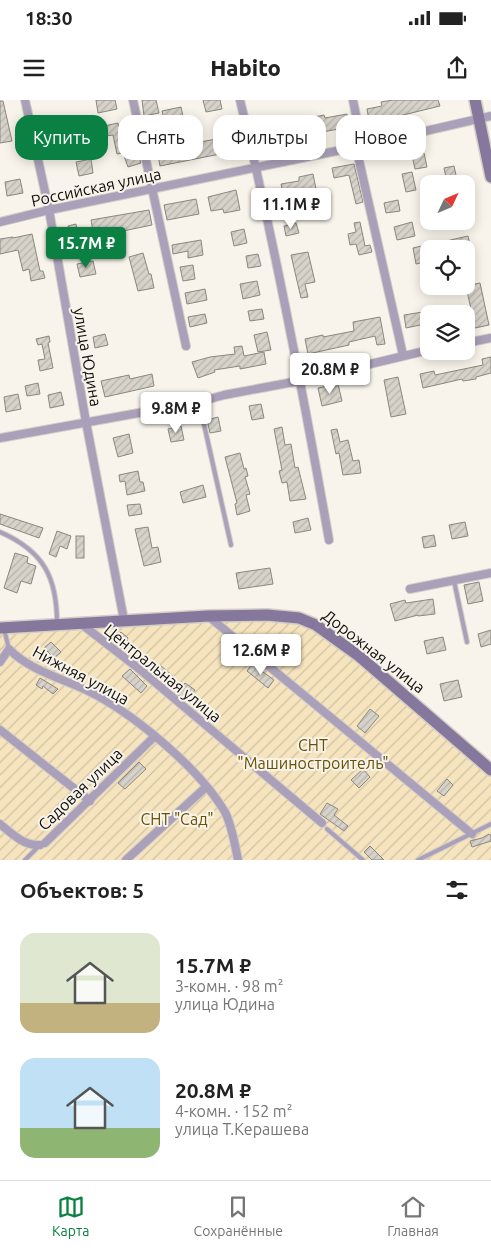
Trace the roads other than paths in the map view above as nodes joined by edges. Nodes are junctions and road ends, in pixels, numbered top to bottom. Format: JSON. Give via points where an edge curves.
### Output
{"nodes":[{"id":1,"x":25,"y":100,"type":"edge"},
{"id":2,"x":133,"y":100,"type":"edge"},
{"id":3,"x":240,"y":100,"type":"edge"},
{"id":4,"x":353,"y":100,"type":"edge"},
{"id":5,"x":475,"y":100,"type":"edge"},
{"id":6,"x":355,"y":115,"type":"edge"},
{"id":7,"x":491,"y":116,"type":"edge"},
{"id":8,"x":479,"y":119,"type":"junction"},
{"id":9,"x":426,"y":131,"type":"edge"},
{"id":10,"x":336,"y":152,"type":"edge"},
{"id":11,"x":362,"y":160,"type":"edge"},
{"id":12,"x":256,"y":168,"type":"junction"},
{"id":13,"x":491,"y":178,"type":"edge"},
{"id":14,"x":152,"y":189,"type":"junction"},
{"id":15,"x":48,"y":210,"type":"junction"},
{"id":16,"x":0,"y":222,"type":"edge"},
{"id":17,"x":491,"y":338,"type":"edge"},
{"id":18,"x":475,"y":341,"type":"edge"},
{"id":19,"x":186,"y":346,"type":"dead end"},
{"id":20,"x":420,"y":352,"type":"edge"},
{"id":21,"x":403,"y":355,"type":"junction"},
{"id":22,"x":299,"y":381,"type":"junction"},
{"id":23,"x":199,"y":402,"type":"junction"},
{"id":24,"x":86,"y":422,"type":"junction"},
{"id":25,"x":0,"y":438,"type":"edge"},
{"id":26,"x":0,"y":532,"type":"edge"},
{"id":27,"x":329,"y":540,"type":"dead end"},
{"id":28,"x":230,"y":545,"type":"dead end"},
{"id":29,"x":491,"y":573,"type":"edge"},
{"id":30,"x":454,"y":580,"type":"junction"},
{"id":31,"x":410,"y":589,"type":"dead end"},
{"id":32,"x":208,"y":616,"type":"junction"},
{"id":33,"x":124,"y":620,"type":"junction"},
{"id":34,"x":79,"y":622,"type":"junction"},
{"id":35,"x":57,"y":623,"type":"junction"},
{"id":36,"x":2,"y":627,"type":"edge"},
{"id":37,"x":467,"y":642,"type":"dead end"},
{"id":38,"x":9,"y":649,"type":"junction"},
{"id":39,"x":0,"y":662,"type":"edge"},
{"id":40,"x":0,"y":730,"type":"edge"},
{"id":41,"x":154,"y":737,"type":"junction"},
{"id":42,"x":491,"y":770,"type":"edge"},
{"id":43,"x":206,"y":787,"type":"junction"},
{"id":44,"x":90,"y":801,"type":"junction"},
{"id":45,"x":0,"y":824,"type":"edge"},
{"id":46,"x":491,"y":824,"type":"edge"},
{"id":47,"x":324,"y":826,"type":"joint"},
{"id":48,"x":472,"y":834,"type":"junction"},
{"id":49,"x":42,"y":844,"type":"junction"},
{"id":50,"x":24,"y":860,"type":"edge"},
{"id":51,"x":126,"y":860,"type":"edge"},
{"id":52,"x":238,"y":860,"type":"edge"},
{"id":53,"x":363,"y":860,"type":"edge"},
{"id":54,"x":418,"y":860,"type":"edge"}],
"edges":[{"from":1,"to":15,"type":"street","name":"улица Юдина"},
{"from":2,"to":14,"type":"street"},
{"from":3,"to":12,"type":"street"},
{"from":4,"to":6,"type":"street"},
{"from":5,"to":8,"type":"street"},
{"from":7,"to":8,"type":"street","name":"Российская улица"},
{"from":8,"to":9,"type":"street","name":"Российская улица"},
{"from":8,"to":13,"type":"street"},
{"from":10,"to":12,"type":"street","name":"Российская улица"},
{"from":11,"to":21,"type":"street"},
{"from":12,"to":14,"type":"street","name":"Российская улица"},
{"from":12,"to":22,"type":"street"},
{"from":14,"to":15,"type":"street","name":"Российская улица"},
{"from":14,"to":19,"type":"street"},
{"from":15,"to":16,"type":"street","name":"Российская улица"},
{"from":15,"to":24,"type":"street","name":"улица Юдина"},
{"from":17,"to":18,"type":"street"},
{"from":20,"to":21,"type":"street"},
{"from":21,"to":22,"type":"street"},
{"from":22,"to":23,"type":"street"},
{"from":22,"to":27,"type":"street"},
{"from":23,"to":24,"type":"street"},
{"from":23,"to":28,"type":"lane"},
{"from":24,"to":25,"type":"street"},
{"from":24,"to":33,"type":"street","name":"улица Юдина"},
{"from":26,"to":35,"type":"lane","via":[[30,550],[45,565],[54,584]]},
{"from":29,"to":30,"type":"street"},
{"from":30,"to":31,"type":"street"},
{"from":30,"to":37,"type":"lane"},
{"from":32,"to":33,"type":"street","name":"Дорожная улица"},
{"from":32,"to":42,"type":"street","name":"Дорожная улица","via":[[285,616],[316,625],[359,656]]},
{"from":32,"to":48,"type":"street"},
{"from":33,"to":34,"type":"street","name":"Дорожная улица"},
{"from":34,"to":35,"type":"street","name":"Дорожная улица"},
{"from":34,"to":47,"type":"street","name":"Центральная улица"},
{"from":35,"to":36,"type":"street","name":"Дорожная улица"},
{"from":36,"to":38,"type":"lane","name":"Нижняя улица"},
{"from":38,"to":39,"type":"street"},
{"from":38,"to":41,"type":"street","name":"Нижняя улица","via":[[31,665],[113,705]]},
{"from":40,"to":44,"type":"street"},
{"from":41,"to":43,"type":"street","name":"Нижняя улица"},
{"from":41,"to":44,"type":"street","name":"Садовая улица"},
{"from":43,"to":51,"type":"street"},
{"from":43,"to":52,"type":"street","name":"Нижняя улица","via":[[225,813]]},
{"from":44,"to":49,"type":"street","name":"Садовая улица"},
{"from":45,"to":49,"type":"street","via":[[19,839],[32,845]]},
{"from":46,"to":48,"type":"lane"},
{"from":47,"to":53,"type":"lane"},
{"from":48,"to":54,"type":"lane"},
{"from":49,"to":50,"type":"lane","name":"Садовая улица"}]}
